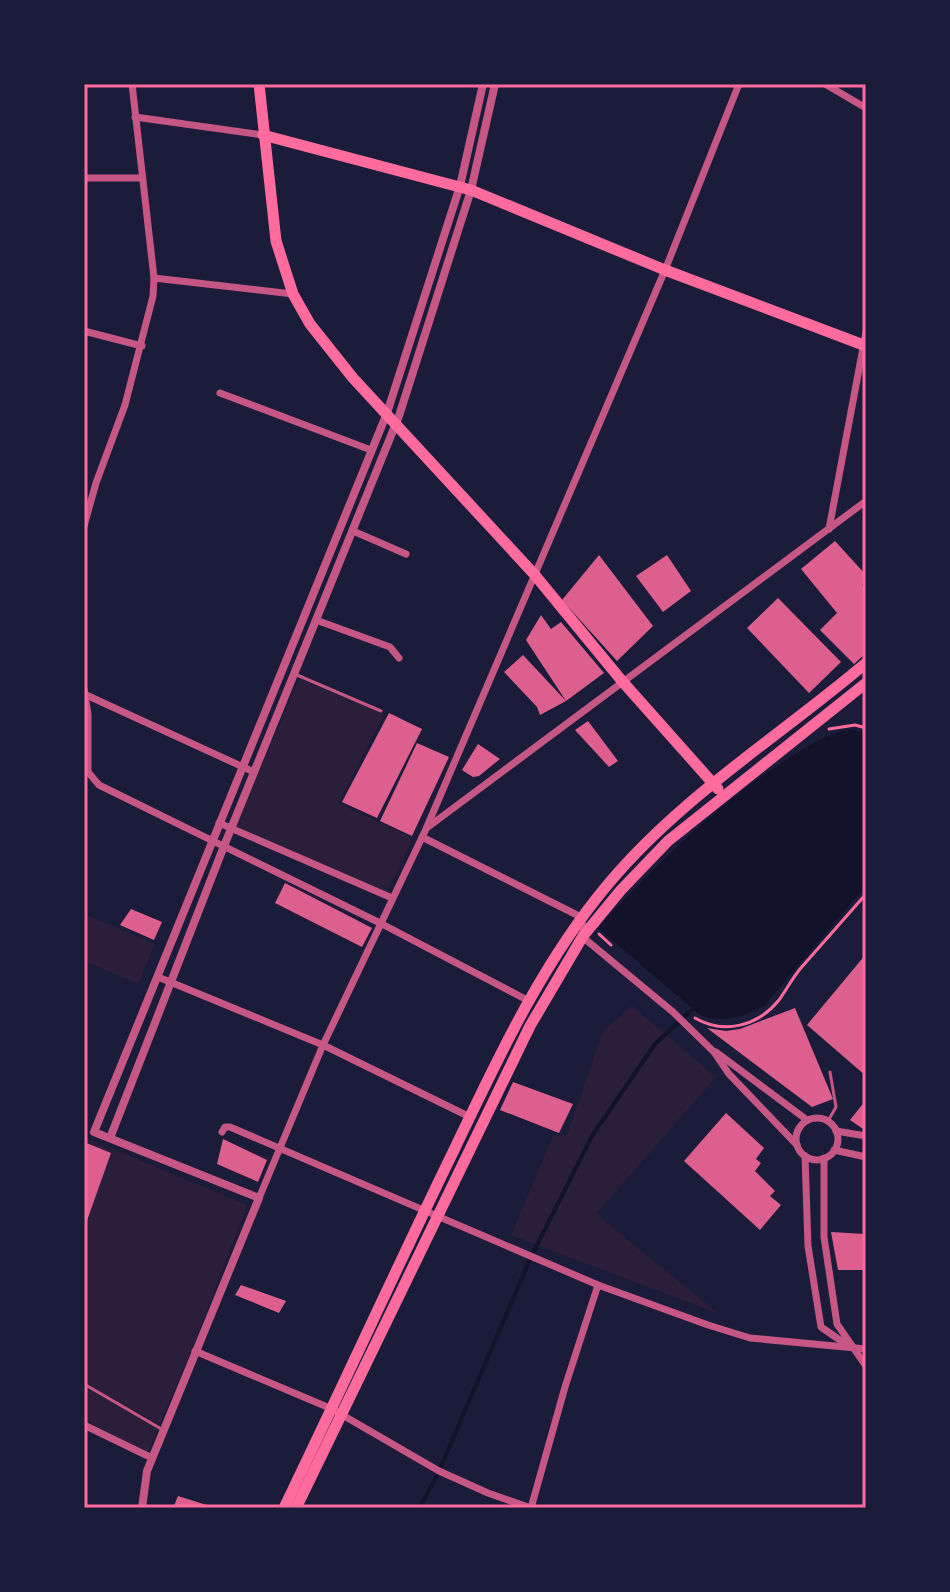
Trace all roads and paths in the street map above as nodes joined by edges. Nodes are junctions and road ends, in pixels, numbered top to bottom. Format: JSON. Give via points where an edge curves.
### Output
{"nodes":[{"id":1,"x":132,"y":84,"type":"edge"},
{"id":2,"x":259,"y":84,"type":"edge"},
{"id":3,"x":483,"y":84,"type":"edge"},
{"id":4,"x":495,"y":84,"type":"edge"},
{"id":5,"x":739,"y":84,"type":"edge"},
{"id":6,"x":825,"y":84,"type":"edge"},
{"id":7,"x":866,"y":108,"type":"edge"},
{"id":8,"x":135,"y":117,"type":"junction"},
{"id":9,"x":263,"y":135,"type":"junction"},
{"id":10,"x":84,"y":178,"type":"edge"},
{"id":11,"x":141,"y":178,"type":"junction"},
{"id":12,"x":465,"y":188,"type":"junction"},
{"id":13,"x":665,"y":270,"type":"junction"},
{"id":14,"x":154,"y":278,"type":"junction"},
{"id":15,"x":293,"y":294,"type":"junction"},
{"id":16,"x":84,"y":331,"type":"edge"},
{"id":17,"x":866,"y":332,"type":"edge"},
{"id":18,"x":142,"y":346,"type":"junction"},
{"id":19,"x":865,"y":346,"type":"edge"},
{"id":20,"x":220,"y":393,"type":"dead end"},
{"id":21,"x":387,"y":413,"type":"junction"},
{"id":22,"x":396,"y":422,"type":"junction"},
{"id":23,"x":371,"y":450,"type":"junction"},
{"id":24,"x":866,"y":501,"type":"edge"},
{"id":25,"x":84,"y":526,"type":"edge"},
{"id":26,"x":829,"y":529,"type":"junction"},
{"id":27,"x":353,"y":531,"type":"junction"},
{"id":28,"x":406,"y":554,"type":"dead end"},
{"id":29,"x":534,"y":574,"type":"junction"},
{"id":30,"x":316,"y":620,"type":"junction"},
{"id":31,"x":399,"y":658,"type":"dead end"},
{"id":32,"x":866,"y":663,"type":"edge"},
{"id":33,"x":294,"y":674,"type":"junction"},
{"id":34,"x":622,"y":681,"type":"junction"},
{"id":35,"x":866,"y":683,"type":"edge"},
{"id":36,"x":85,"y":693,"type":"edge"},
{"id":37,"x":381,"y":711,"type":"dead end"},
{"id":38,"x":866,"y":728,"type":"edge"},
{"id":39,"x":824,"y":732,"type":"dead end"},
{"id":40,"x":242,"y":767,"type":"junction"},
{"id":41,"x":86,"y":772,"type":"edge"},
{"id":42,"x":254,"y":772,"type":"junction"},
{"id":43,"x":714,"y":784,"type":"junction"},
{"id":44,"x":723,"y":796,"type":"junction"},
{"id":45,"x":219,"y":823,"type":"junction"},
{"id":46,"x":231,"y":829,"type":"junction"},
{"id":47,"x":426,"y":829,"type":"junction"},
{"id":48,"x":422,"y":837,"type":"junction"},
{"id":49,"x":212,"y":840,"type":"junction"},
{"id":50,"x":224,"y":846,"type":"junction"},
{"id":51,"x":866,"y":894,"type":"edge"},
{"id":52,"x":392,"y":898,"type":"junction"},
{"id":53,"x":188,"y":902,"type":"junction"},
{"id":54,"x":200,"y":908,"type":"junction"},
{"id":55,"x":581,"y":919,"type":"junction"},
{"id":56,"x":380,"y":923,"type":"junction"},
{"id":57,"x":588,"y":933,"type":"junction"},
{"id":58,"x":615,"y":949,"type":"dead end"},
{"id":59,"x":158,"y":977,"type":"junction"},
{"id":60,"x":172,"y":983,"type":"junction"},
{"id":61,"x":529,"y":1001,"type":"junction"},
{"id":62,"x":694,"y":1018,"type":"dead end"},
{"id":63,"x":323,"y":1045,"type":"junction"},
{"id":64,"x":714,"y":1052,"type":"junction"},
{"id":65,"x":125,"y":1056,"type":"junction"},
{"id":66,"x":140,"y":1062,"type":"junction"},
{"id":67,"x":830,"y":1072,"type":"dead end"},
{"id":68,"x":470,"y":1117,"type":"junction"},
{"id":69,"x":807,"y":1120,"type":"junction"},
{"id":70,"x":828,"y":1121,"type":"junction"},
{"id":71,"x":84,"y":1128,"type":"edge"},
{"id":72,"x":836,"y":1131,"type":"junction"},
{"id":73,"x":94,"y":1132,"type":"junction"},
{"id":74,"x":222,"y":1132,"type":"dead end"},
{"id":75,"x":866,"y":1136,"type":"edge"},
{"id":76,"x":110,"y":1138,"type":"junction"},
{"id":77,"x":797,"y":1145,"type":"junction"},
{"id":78,"x":281,"y":1148,"type":"junction"},
{"id":79,"x":834,"y":1150,"type":"junction"},
{"id":80,"x":805,"y":1156,"type":"junction"},
{"id":81,"x":866,"y":1157,"type":"edge"},
{"id":82,"x":824,"y":1158,"type":"junction"},
{"id":83,"x":259,"y":1198,"type":"junction"},
{"id":84,"x":425,"y":1209,"type":"junction"},
{"id":85,"x":440,"y":1216,"type":"junction"},
{"id":86,"x":598,"y":1285,"type":"junction"},
{"id":87,"x":852,"y":1349,"type":"junction"},
{"id":88,"x":866,"y":1349,"type":"edge"},
{"id":89,"x":195,"y":1351,"type":"junction"},
{"id":90,"x":866,"y":1366,"type":"edge"},
{"id":91,"x":84,"y":1384,"type":"edge"},
{"id":92,"x":338,"y":1412,"type":"junction"},
{"id":93,"x":84,"y":1425,"type":"edge"},
{"id":94,"x":163,"y":1430,"type":"junction"},
{"id":95,"x":152,"y":1458,"type":"junction"},
{"id":96,"x":142,"y":1508,"type":"edge"},
{"id":97,"x":284,"y":1508,"type":"edge"},
{"id":98,"x":296,"y":1508,"type":"edge"},
{"id":99,"x":531,"y":1508,"type":"edge"}],
"edges":[{"from":1,"to":8,"type":"street"},
{"from":2,"to":9,"type":"main road"},
{"from":3,"to":12,"type":"street"},
{"from":4,"to":12,"type":"street"},
{"from":5,"to":13,"type":"street"},
{"from":6,"to":7,"type":"street"},
{"from":8,"to":9,"type":"street"},
{"from":8,"to":11,"type":"street"},
{"from":9,"to":12,"type":"main road"},
{"from":9,"to":15,"type":"main road","via":[[276,241]]},
{"from":10,"to":11,"type":"street"},
{"from":11,"to":14,"type":"street"},
{"from":12,"to":13,"type":"main road"},
{"from":12,"to":21,"type":"street"},
{"from":12,"to":22,"type":"street"},
{"from":13,"to":19,"type":"main road"},
{"from":13,"to":29,"type":"street"},
{"from":14,"to":15,"type":"street"},
{"from":14,"to":18,"type":"street"},
{"from":15,"to":21,"type":"main road","via":[[330,351]]},
{"from":16,"to":18,"type":"street"},
{"from":17,"to":19,"type":"street"},
{"from":18,"to":25,"type":"street"},
{"from":19,"to":26,"type":"street"},
{"from":20,"to":23,"type":"street"},
{"from":21,"to":22,"type":"main road"},
{"from":21,"to":23,"type":"street"},
{"from":22,"to":27,"type":"street"},
{"from":22,"to":29,"type":"main road"},
{"from":23,"to":40,"type":"street"},
{"from":24,"to":26,"type":"street"},
{"from":26,"to":34,"type":"street"},
{"from":27,"to":28,"type":"street"},
{"from":27,"to":30,"type":"street"},
{"from":29,"to":34,"type":"main road"},
{"from":29,"to":47,"type":"street"},
{"from":30,"to":31,"type":"street","via":[[390,647]]},
{"from":30,"to":33,"type":"street"},
{"from":32,"to":43,"type":"main road"},
{"from":33,"to":37,"type":"lane"},
{"from":33,"to":42,"type":"street"},
{"from":34,"to":43,"type":"main road"},
{"from":34,"to":47,"type":"street"},
{"from":35,"to":44,"type":"main road"},
{"from":36,"to":40,"type":"street"},
{"from":36,"to":41,"type":"street"},
{"from":38,"to":39,"type":"path","via":[[833,727]]},
{"from":40,"to":42,"type":"street"},
{"from":40,"to":45,"type":"street"},
{"from":41,"to":49,"type":"street","via":[[99,785]]},
{"from":42,"to":46,"type":"street"},
{"from":43,"to":44,"type":"main road"},
{"from":43,"to":55,"type":"main road","via":[[658,830]]},
{"from":44,"to":57,"type":"main road","via":[[668,841]]},
{"from":45,"to":46,"type":"street"},
{"from":45,"to":49,"type":"street"},
{"from":46,"to":50,"type":"street"},
{"from":46,"to":52,"type":"street"},
{"from":47,"to":48,"type":"street"},
{"from":48,"to":52,"type":"street"},
{"from":48,"to":55,"type":"street"},
{"from":49,"to":50,"type":"street"},
{"from":49,"to":53,"type":"street"},
{"from":50,"to":54,"type":"street"},
{"from":50,"to":56,"type":"street"},
{"from":51,"to":62,"type":"path","via":[[764,1015],[726,1028]]},
{"from":52,"to":56,"type":"street"},
{"from":53,"to":54,"type":"street"},
{"from":53,"to":59,"type":"street"},
{"from":54,"to":60,"type":"street"},
{"from":55,"to":57,"type":"street"},
{"from":55,"to":61,"type":"main road"},
{"from":56,"to":61,"type":"street"},
{"from":56,"to":63,"type":"street"},
{"from":57,"to":58,"type":"path"},
{"from":57,"to":64,"type":"street"},
{"from":57,"to":85,"type":"main road","via":[[530,1026]]},
{"from":59,"to":60,"type":"street"},
{"from":59,"to":65,"type":"street"},
{"from":60,"to":63,"type":"street"},
{"from":60,"to":66,"type":"street"},
{"from":61,"to":68,"type":"main road"},
{"from":63,"to":68,"type":"street"},
{"from":63,"to":78,"type":"street"},
{"from":64,"to":69,"type":"street"},
{"from":64,"to":77,"type":"street"},
{"from":65,"to":66,"type":"street"},
{"from":65,"to":73,"type":"street"},
{"from":66,"to":76,"type":"street"},
{"from":67,"to":70,"type":"lane","via":[[836,1107]]},
{"from":68,"to":84,"type":"main road"},
{"from":69,"to":70,"type":"street"},
{"from":69,"to":77,"type":"street","via":[[798,1131]]},
{"from":70,"to":72,"type":"street"},
{"from":71,"to":73,"type":"street"},
{"from":72,"to":75,"type":"street"},
{"from":72,"to":79,"type":"street"},
{"from":73,"to":76,"type":"street"},
{"from":74,"to":78,"type":"street","via":[[230,1127]]},
{"from":76,"to":83,"type":"street"},
{"from":77,"to":80,"type":"street"},
{"from":78,"to":83,"type":"street"},
{"from":78,"to":84,"type":"street"},
{"from":79,"to":81,"type":"street"},
{"from":79,"to":82,"type":"street"},
{"from":80,"to":82,"type":"street"},
{"from":80,"to":87,"type":"street","via":[[808,1246],[821,1327]]},
{"from":82,"to":87,"type":"street","via":[[826,1257],[837,1324]]},
{"from":83,"to":89,"type":"street"},
{"from":84,"to":85,"type":"street"},
{"from":84,"to":92,"type":"main road"},
{"from":85,"to":86,"type":"street"},
{"from":85,"to":92,"type":"main road"},
{"from":86,"to":87,"type":"street","via":[[750,1338]]},
{"from":86,"to":99,"type":"street"},
{"from":87,"to":88,"type":"street"},
{"from":87,"to":90,"type":"street"},
{"from":89,"to":92,"type":"street"},
{"from":89,"to":94,"type":"street"},
{"from":91,"to":94,"type":"lane"},
{"from":92,"to":97,"type":"main road"},
{"from":92,"to":98,"type":"main road"},
{"from":92,"to":99,"type":"street","via":[[439,1471]]},
{"from":93,"to":95,"type":"street"},
{"from":94,"to":95,"type":"street"},
{"from":95,"to":96,"type":"street"}]}
